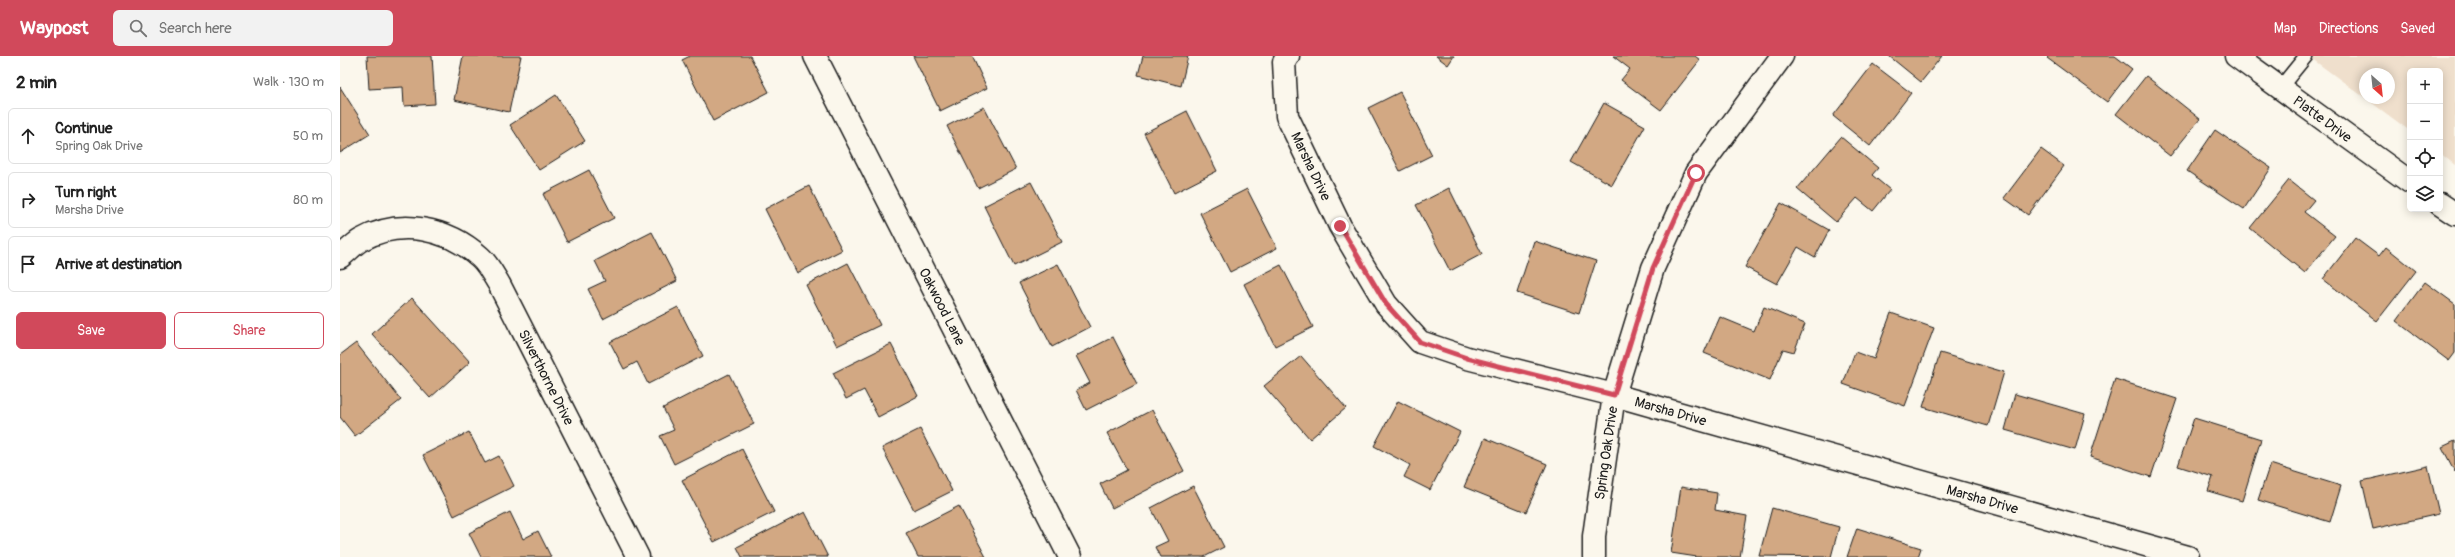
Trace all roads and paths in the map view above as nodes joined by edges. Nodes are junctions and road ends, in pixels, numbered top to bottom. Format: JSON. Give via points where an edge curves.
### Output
{"nodes":[{"id":1,"x":815,"y":56,"type":"edge"},
{"id":2,"x":1288,"y":56,"type":"edge"},
{"id":3,"x":1782,"y":56,"type":"edge"},
{"id":4,"x":2236,"y":56,"type":"edge"},
{"id":5,"x":2306,"y":56,"type":"edge"},
{"id":6,"x":2280,"y":88,"type":"junction"},
{"id":7,"x":2407,"y":180,"type":"edge"},
{"id":8,"x":2443,"y":206,"type":"edge"},
{"id":9,"x":2455,"y":214,"type":"edge"},
{"id":10,"x":340,"y":257,"type":"edge"},
{"id":11,"x":1614,"y":395,"type":"junction"},
{"id":12,"x":638,"y":557,"type":"edge"},
{"id":13,"x":1070,"y":557,"type":"edge"},
{"id":14,"x":1594,"y":557,"type":"edge"},
{"id":15,"x":2188,"y":557,"type":"edge"}],
"edges":[{"from":1,"to":13,"type":"street","name":"Oakwood Lane"},
{"from":2,"to":11,"type":"street","name":"Marsha Drive","via":[[1284,62],[1287,116],[1340,226],[1383,298],[1420,342],[1467,358]]},
{"from":3,"to":11,"type":"street","name":"Spring Oak Drive","via":[[1696,173],[1653,268]]},
{"from":4,"to":6,"type":"street","name":"Platte Drive"},
{"from":5,"to":6,"type":"lane"},
{"from":6,"to":7,"type":"street","name":"Platte Drive"},
{"from":8,"to":9,"type":"street"},
{"from":10,"to":12,"type":"street","name":"Silverthorne Drive","via":[[361,240],[392,228],[424,228],[456,238],[481,258],[499,284]]},
{"from":11,"to":14,"type":"street","name":"Spring Oak Drive","via":[[1594,536]]},
{"from":11,"to":15,"type":"street","name":"Marsha Drive"}]}
